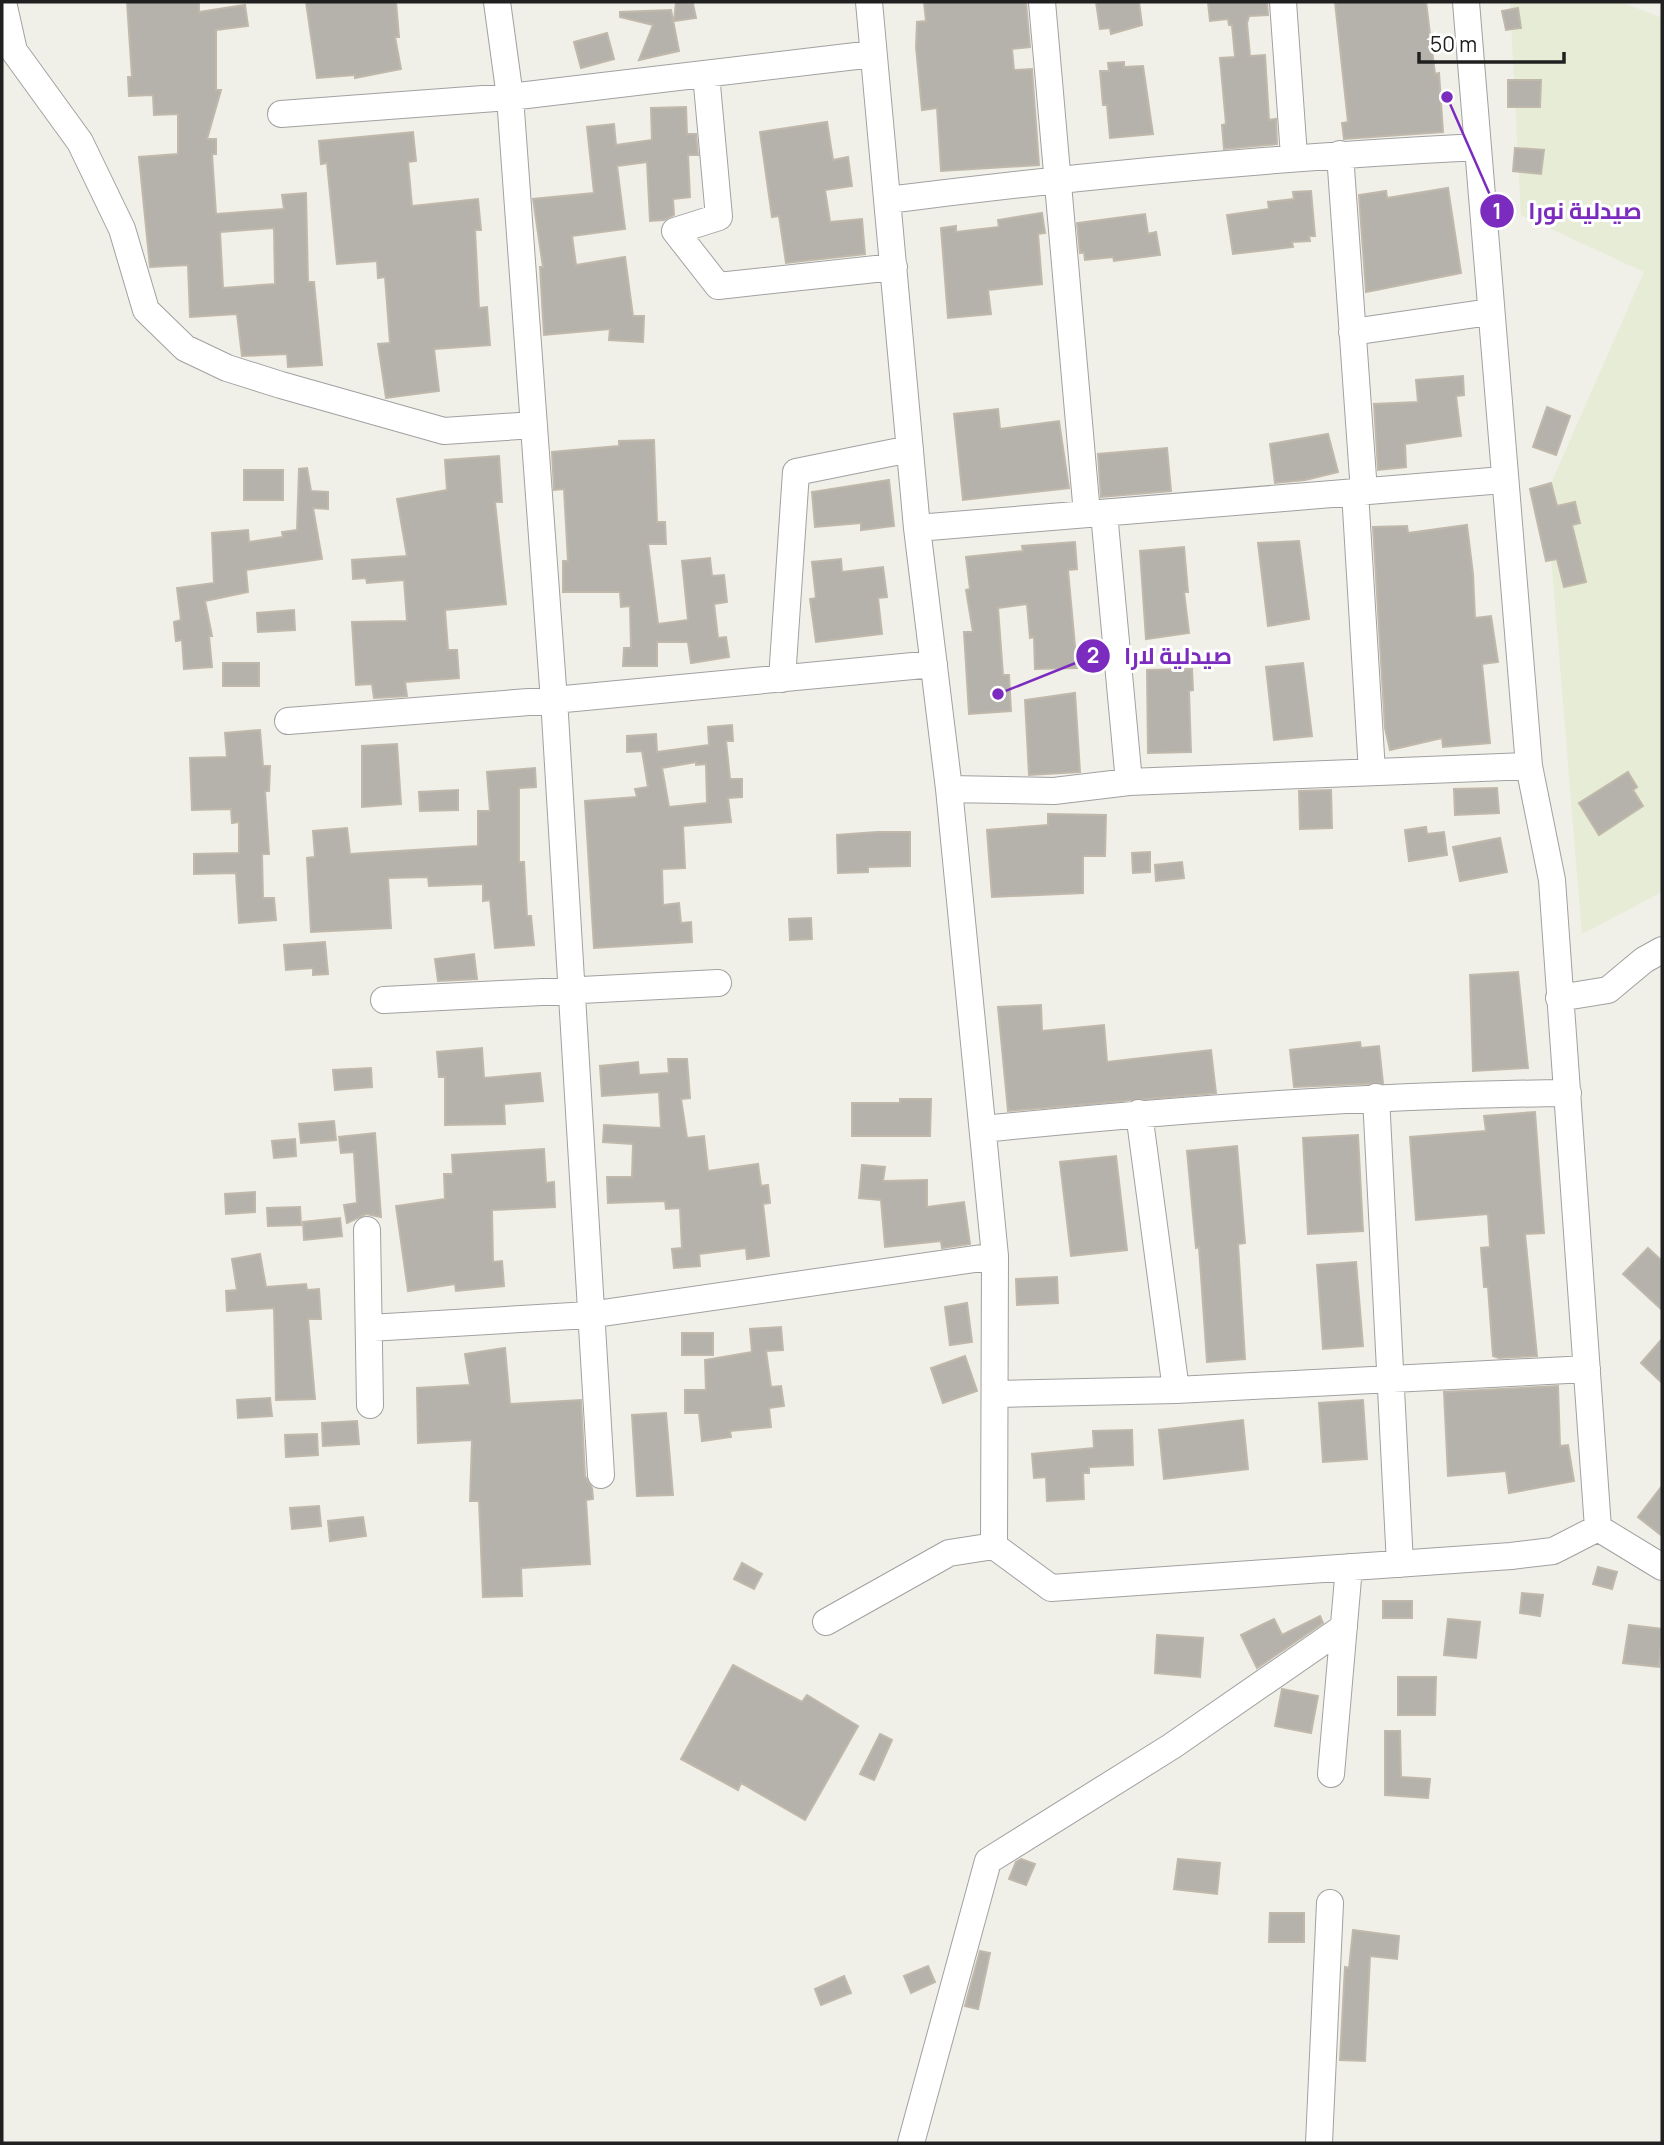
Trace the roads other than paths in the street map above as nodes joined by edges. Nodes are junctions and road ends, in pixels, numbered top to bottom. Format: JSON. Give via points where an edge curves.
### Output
{"nodes":[{"id":1,"x":3,"y":2,"type":"edge"},
{"id":2,"x":496,"y":2,"type":"edge"},
{"id":3,"x":869,"y":2,"type":"edge"},
{"id":4,"x":1042,"y":2,"type":"edge"},
{"id":5,"x":1283,"y":2,"type":"edge"},
{"id":6,"x":1466,"y":2,"type":"edge"},
{"id":7,"x":8,"y":51,"type":"edge"},
{"id":8,"x":873,"y":54,"type":"junction"},
{"id":9,"x":706,"y":74,"type":"junction"},
{"id":10,"x":510,"y":97,"type":"junction"},
{"id":11,"x":281,"y":114,"type":"dead end"},
{"id":12,"x":1478,"y":147,"type":"junction"},
{"id":13,"x":1340,"y":154,"type":"junction"},
{"id":14,"x":1294,"y":156,"type":"junction"},
{"id":15,"x":1059,"y":178,"type":"junction"},
{"id":16,"x":888,"y":200,"type":"junction"},
{"id":17,"x":894,"y":267,"type":"junction"},
{"id":18,"x":1490,"y":312,"type":"junction"},
{"id":19,"x":1352,"y":332,"type":"junction"},
{"id":20,"x":534,"y":425,"type":"junction"},
{"id":21,"x":910,"y":449,"type":"junction"},
{"id":22,"x":1503,"y":481,"type":"junction"},
{"id":23,"x":1359,"y":492,"type":"junction"},
{"id":24,"x":1096,"y":513,"type":"junction"},
{"id":25,"x":917,"y":528,"type":"junction"},
{"id":26,"x":934,"y":664,"type":"junction"},
{"id":27,"x":782,"y":679,"type":"junction"},
{"id":28,"x":554,"y":700,"type":"junction"},
{"id":29,"x":288,"y":721,"type":"dead end"},
{"id":30,"x":1528,"y":766,"type":"junction"},
{"id":31,"x":1372,"y":772,"type":"junction"},
{"id":32,"x":1129,"y":782,"type":"junction"},
{"id":33,"x":949,"y":789,"type":"junction"},
{"id":34,"x":1662,"y":950,"type":"edge"},
{"id":35,"x":718,"y":983,"type":"dead end"},
{"id":36,"x":570,"y":990,"type":"junction"},
{"id":37,"x":1559,"y":998,"type":"junction"},
{"id":38,"x":384,"y":1000,"type":"dead end"},
{"id":39,"x":1568,"y":1093,"type":"junction"},
{"id":40,"x":1376,"y":1097,"type":"junction"},
{"id":41,"x":1139,"y":1113,"type":"junction"},
{"id":42,"x":983,"y":1129,"type":"junction"},
{"id":43,"x":367,"y":1230,"type":"dead end"},
{"id":44,"x":995,"y":1256,"type":"junction"},
{"id":45,"x":589,"y":1315,"type":"junction"},
{"id":46,"x":369,"y":1328,"type":"junction"},
{"id":47,"x":1587,"y":1369,"type":"junction"},
{"id":48,"x":1390,"y":1377,"type":"junction"},
{"id":49,"x":1176,"y":1390,"type":"junction"},
{"id":50,"x":995,"y":1394,"type":"junction"},
{"id":51,"x":370,"y":1405,"type":"dead end"},
{"id":52,"x":601,"y":1475,"type":"dead end"},
{"id":53,"x":1598,"y":1528,"type":"junction"},
{"id":54,"x":994,"y":1546,"type":"junction"},
{"id":55,"x":1400,"y":1564,"type":"junction"},
{"id":56,"x":1349,"y":1567,"type":"junction"},
{"id":57,"x":1662,"y":1567,"type":"edge"},
{"id":58,"x":826,"y":1622,"type":"dead end"},
{"id":59,"x":1344,"y":1627,"type":"junction"},
{"id":60,"x":1331,"y":1774,"type":"dead end"},
{"id":61,"x":1330,"y":1903,"type":"dead end"},
{"id":62,"x":911,"y":2143,"type":"edge"},
{"id":63,"x":1319,"y":2143,"type":"edge"}],
"edges":[{"from":1,"to":7,"type":"street"},
{"from":2,"to":10,"type":"street"},
{"from":3,"to":8,"type":"street"},
{"from":4,"to":15,"type":"street"},
{"from":5,"to":14,"type":"street"},
{"from":6,"to":12,"type":"street"},
{"from":7,"to":20,"type":"street","via":[[80,142],[122,229],[146,310],[185,348],[259,378],[444,431]]},
{"from":8,"to":9,"type":"street"},
{"from":8,"to":16,"type":"street"},
{"from":9,"to":10,"type":"street"},
{"from":9,"to":17,"type":"street","via":[[719,217],[675,231],[718,286]]},
{"from":10,"to":11,"type":"street"},
{"from":10,"to":20,"type":"street"},
{"from":12,"to":13,"type":"street"},
{"from":12,"to":18,"type":"street"},
{"from":13,"to":14,"type":"street"},
{"from":13,"to":19,"type":"street"},
{"from":14,"to":15,"type":"street"},
{"from":15,"to":16,"type":"street"},
{"from":15,"to":24,"type":"street"},
{"from":16,"to":17,"type":"street"},
{"from":17,"to":21,"type":"street"},
{"from":18,"to":19,"type":"street"},
{"from":18,"to":22,"type":"street"},
{"from":19,"to":23,"type":"street"},
{"from":20,"to":28,"type":"street"},
{"from":21,"to":25,"type":"street"},
{"from":21,"to":27,"type":"street","via":[[796,472]]},
{"from":22,"to":23,"type":"street"},
{"from":22,"to":30,"type":"street"},
{"from":23,"to":24,"type":"street"},
{"from":23,"to":31,"type":"street"},
{"from":24,"to":25,"type":"street"},
{"from":24,"to":32,"type":"street"},
{"from":25,"to":26,"type":"street"},
{"from":26,"to":27,"type":"street"},
{"from":26,"to":33,"type":"street"},
{"from":27,"to":28,"type":"street"},
{"from":28,"to":29,"type":"street"},
{"from":28,"to":36,"type":"street"},
{"from":30,"to":31,"type":"street"},
{"from":30,"to":37,"type":"street","via":[[1552,880]]},
{"from":31,"to":32,"type":"street"},
{"from":32,"to":33,"type":"street","via":[[1054,791]]},
{"from":33,"to":42,"type":"street"},
{"from":34,"to":37,"type":"street","via":[[1608,990]]},
{"from":35,"to":36,"type":"street"},
{"from":36,"to":38,"type":"street"},
{"from":36,"to":45,"type":"street"},
{"from":37,"to":39,"type":"street"},
{"from":39,"to":40,"type":"street"},
{"from":39,"to":47,"type":"street"},
{"from":40,"to":41,"type":"street"},
{"from":40,"to":48,"type":"street"},
{"from":41,"to":42,"type":"street"},
{"from":41,"to":49,"type":"street"},
{"from":42,"to":44,"type":"street"},
{"from":43,"to":46,"type":"street"},
{"from":44,"to":45,"type":"street"},
{"from":44,"to":50,"type":"street"},
{"from":45,"to":46,"type":"street"},
{"from":45,"to":52,"type":"street"},
{"from":46,"to":51,"type":"street"},
{"from":47,"to":48,"type":"street"},
{"from":47,"to":53,"type":"street"},
{"from":48,"to":49,"type":"street"},
{"from":48,"to":55,"type":"street"},
{"from":49,"to":50,"type":"street"},
{"from":50,"to":54,"type":"street"},
{"from":53,"to":55,"type":"street","via":[[1553,1551]]},
{"from":53,"to":57,"type":"street"},
{"from":54,"to":56,"type":"street","via":[[1051,1588]]},
{"from":54,"to":58,"type":"street","via":[[949,1553]]},
{"from":55,"to":56,"type":"street"},
{"from":56,"to":59,"type":"street"},
{"from":59,"to":60,"type":"street"},
{"from":59,"to":62,"type":"street","via":[[1172,1746],[988,1861]]},
{"from":61,"to":63,"type":"street"}]}
